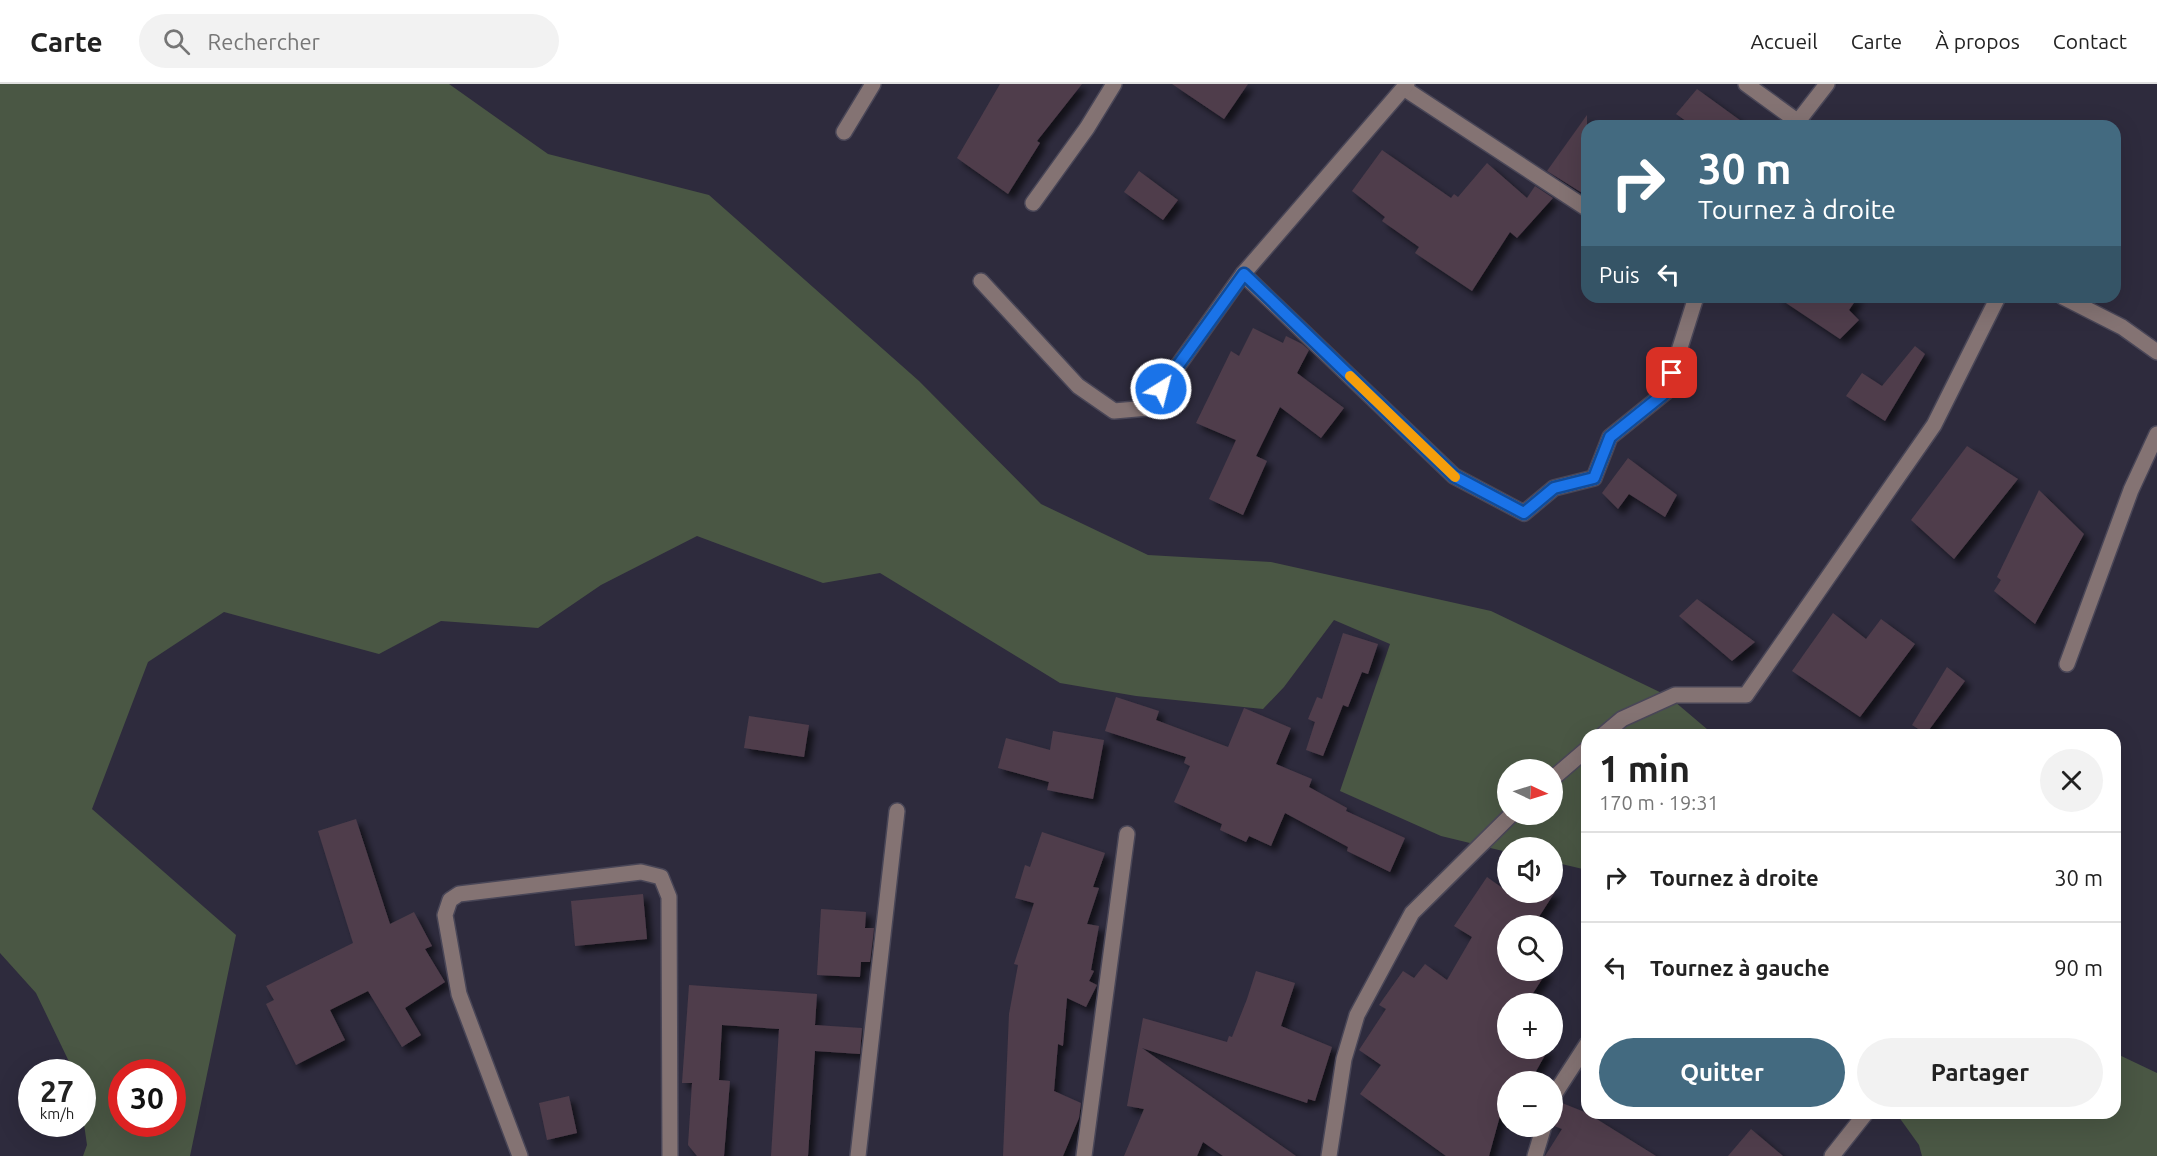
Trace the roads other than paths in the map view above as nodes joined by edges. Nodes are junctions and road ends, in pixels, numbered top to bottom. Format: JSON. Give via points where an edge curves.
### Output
{"nodes":[{"id":1,"x":873,"y":84,"type":"edge"},
{"id":2,"x":1114,"y":84,"type":"edge"},
{"id":3,"x":1746,"y":84,"type":"edge"},
{"id":4,"x":1827,"y":84,"type":"edge"},
{"id":5,"x":1406,"y":87,"type":"edge"},
{"id":6,"x":1797,"y":120,"type":"edge"},
{"id":7,"x":1803,"y":120,"type":"edge"},
{"id":8,"x":844,"y":132,"type":"dead end"},
{"id":9,"x":1033,"y":203,"type":"dead end"},
{"id":10,"x":1581,"y":205,"type":"edge"},
{"id":11,"x":1244,"y":274,"type":"junction"},
{"id":12,"x":981,"y":281,"type":"dead end"},
{"id":13,"x":1694,"y":303,"type":"edge"},
{"id":14,"x":1995,"y":303,"type":"edge"},
{"id":15,"x":2075,"y":303,"type":"edge"},
{"id":16,"x":2157,"y":352,"type":"edge"},
{"id":17,"x":2157,"y":434,"type":"edge"},
{"id":18,"x":2067,"y":664,"type":"dead end"},
{"id":19,"x":1610,"y":729,"type":"edge"},
{"id":20,"x":1581,"y":754,"type":"edge"},
{"id":21,"x":1563,"y":770,"type":"edge"},
{"id":22,"x":897,"y":811,"type":"dead end"},
{"id":23,"x":1501,"y":825,"type":"edge"},
{"id":24,"x":1127,"y":834,"type":"dead end"},
{"id":25,"x":1581,"y":1053,"type":"edge"},
{"id":26,"x":1563,"y":1081,"type":"edge"},
{"id":27,"x":1861,"y":1119,"type":"edge"},
{"id":28,"x":1541,"y":1137,"type":"edge"},
{"id":29,"x":520,"y":1156,"type":"edge"},
{"id":30,"x":670,"y":1156,"type":"edge"},
{"id":31,"x":858,"y":1156,"type":"edge"},
{"id":32,"x":1084,"y":1156,"type":"edge"},
{"id":33,"x":1329,"y":1156,"type":"edge"},
{"id":34,"x":1536,"y":1156,"type":"edge"},
{"id":35,"x":1833,"y":1156,"type":"edge"}],
"edges":[{"from":1,"to":8,"type":"street"},
{"from":2,"to":9,"type":"street"},
{"from":3,"to":6,"type":"street"},
{"from":4,"to":7,"type":"street"},
{"from":5,"to":10,"type":"street"},
{"from":5,"to":11,"type":"street"},
{"from":11,"to":12,"type":"street","via":[[1148,408],[1114,411],[1078,386]]},
{"from":11,"to":13,"type":"street","via":[[1454,476],[1524,513],[1554,488],[1594,478],[1610,437],[1666,392]]},
{"from":14,"to":19,"type":"street","via":[[1934,425],[1746,695],[1675,695],[1622,718]]},
{"from":15,"to":16,"type":"street","via":[[2122,327]]},
{"from":17,"to":18,"type":"street","via":[[2131,490]]},
{"from":20,"to":21,"type":"street"},
{"from":22,"to":31,"type":"street"},
{"from":23,"to":33,"type":"street","via":[[1412,913],[1357,1015],[1344,1059]]},
{"from":24,"to":32,"type":"street"},
{"from":25,"to":26,"type":"street"},
{"from":27,"to":35,"type":"street"},
{"from":28,"to":34,"type":"street"},
{"from":29,"to":30,"type":"street","via":[[459,994],[445,915],[450,900],[459,894],[641,872],[661,877],[669,897]]}]}
